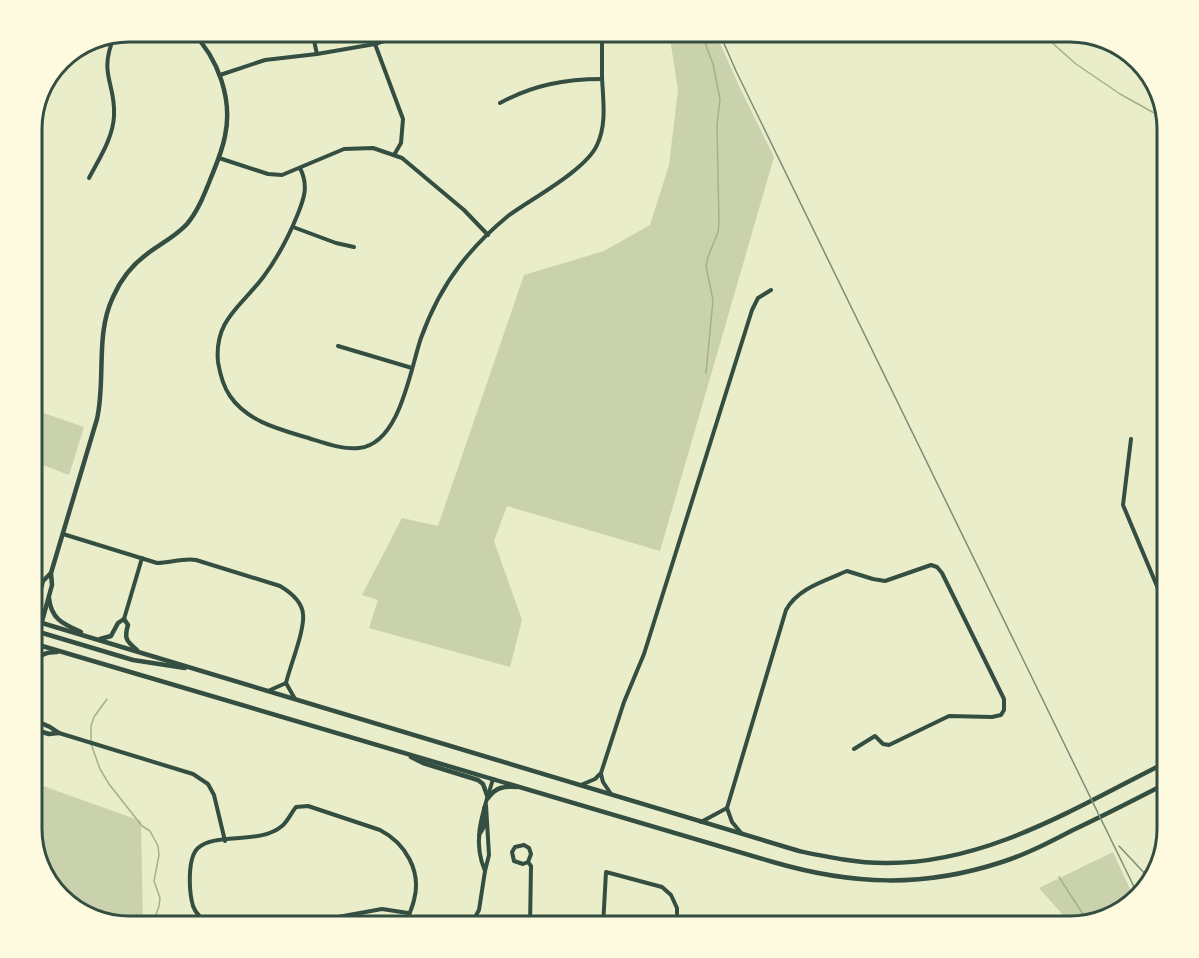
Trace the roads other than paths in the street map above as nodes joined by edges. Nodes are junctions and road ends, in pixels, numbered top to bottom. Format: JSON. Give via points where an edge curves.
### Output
{"nodes":[{"id":1,"x":200,"y":42,"type":"edge"},
{"id":2,"x":314,"y":42,"type":"edge"},
{"id":3,"x":381,"y":42,"type":"edge"},
{"id":4,"x":602,"y":42,"type":"edge"},
{"id":5,"x":111,"y":44,"type":"edge"},
{"id":6,"x":375,"y":44,"type":"junction"},
{"id":7,"x":317,"y":54,"type":"junction"},
{"id":8,"x":220,"y":75,"type":"junction"},
{"id":9,"x":602,"y":79,"type":"junction"},
{"id":10,"x":500,"y":103,"type":"dead end"},
{"id":11,"x":394,"y":155,"type":"junction"},
{"id":12,"x":219,"y":158,"type":"junction"},
{"id":13,"x":300,"y":168,"type":"junction"},
{"id":14,"x":89,"y":178,"type":"dead end"},
{"id":15,"x":292,"y":227,"type":"junction"},
{"id":16,"x":488,"y":235,"type":"junction"},
{"id":17,"x":354,"y":247,"type":"dead end"},
{"id":18,"x":771,"y":290,"type":"dead end"},
{"id":19,"x":338,"y":346,"type":"dead end"},
{"id":20,"x":412,"y":368,"type":"junction"},
{"id":21,"x":1131,"y":439,"type":"dead end"},
{"id":22,"x":63,"y":534,"type":"junction"},
{"id":23,"x":142,"y":558,"type":"junction"},
{"id":24,"x":51,"y":573,"type":"junction"},
{"id":25,"x":42,"y":585,"type":"edge"},
{"id":26,"x":1157,"y":586,"type":"edge"},
{"id":27,"x":49,"y":598,"type":"junction"},
{"id":28,"x":124,"y":619,"type":"junction"},
{"id":29,"x":42,"y":623,"type":"joint"},
{"id":30,"x":42,"y":633,"type":"edge"},
{"id":31,"x":98,"y":640,"type":"junction"},
{"id":32,"x":42,"y":646,"type":"edge"},
{"id":33,"x":139,"y":652,"type":"junction"},
{"id":34,"x":66,"y":653,"type":"junction"},
{"id":35,"x":42,"y":655,"type":"edge"},
{"id":36,"x":196,"y":669,"type":"junction"},
{"id":37,"x":286,"y":683,"type":"junction"},
{"id":38,"x":268,"y":691,"type":"junction"},
{"id":39,"x":296,"y":700,"type":"junction"},
{"id":40,"x":42,"y":723,"type":"edge"},
{"id":41,"x":42,"y":732,"type":"edge"},
{"id":42,"x":59,"y":733,"type":"junction"},
{"id":43,"x":854,"y":749,"type":"dead end"},
{"id":44,"x":394,"y":750,"type":"junction"},
{"id":45,"x":1157,"y":767,"type":"edge"},
{"id":46,"x":601,"y":773,"type":"junction"},
{"id":47,"x":493,"y":778,"type":"junction"},
{"id":48,"x":578,"y":785,"type":"junction"},
{"id":49,"x":525,"y":788,"type":"junction"},
{"id":50,"x":1157,"y":788,"type":"edge"},
{"id":51,"x":613,"y":795,"type":"junction"},
{"id":52,"x":488,"y":798,"type":"junction"},
{"id":53,"x":485,"y":806,"type":"junction"},
{"id":54,"x":727,"y":808,"type":"junction"},
{"id":55,"x":701,"y":822,"type":"junction"},
{"id":56,"x":742,"y":834,"type":"junction"},
{"id":57,"x":225,"y":841,"type":"junction"},
{"id":58,"x":528,"y":862,"type":"junction"},
{"id":59,"x":485,"y":871,"type":"junction"},
{"id":60,"x":408,"y":914,"type":"joint"},
{"id":61,"x":199,"y":916,"type":"edge"},
{"id":62,"x":345,"y":916,"type":"edge"},
{"id":63,"x":476,"y":916,"type":"edge"},
{"id":64,"x":530,"y":916,"type":"edge"},
{"id":65,"x":604,"y":916,"type":"edge"},
{"id":66,"x":677,"y":916,"type":"edge"}],
"edges":[{"from":1,"to":8,"type":"main road"},
{"from":2,"to":7,"type":"street"},
{"from":3,"to":6,"type":"street"},
{"from":4,"to":9,"type":"street"},
{"from":5,"to":14,"type":"street","via":[[106,66],[114,120]]},
{"from":6,"to":7,"type":"street"},
{"from":6,"to":11,"type":"street","via":[[403,119],[401,143]]},
{"from":7,"to":8,"type":"street","via":[[265,60]]},
{"from":8,"to":12,"type":"main road","via":[[227,117]]},
{"from":9,"to":10,"type":"street","via":[[534,87]]},
{"from":9,"to":16,"type":"street","via":[[604,118],[597,146],[589,158]]},
{"from":11,"to":13,"type":"street","via":[[374,148],[344,149]]},
{"from":11,"to":16,"type":"street","via":[[441,189]]},
{"from":12,"to":13,"type":"street","via":[[268,174],[282,175]]},
{"from":12,"to":22,"type":"main road","via":[[188,223],[135,265],[107,309],[100,408]]},
{"from":13,"to":15,"type":"street","via":[[306,190]]},
{"from":15,"to":17,"type":"street"},
{"from":15,"to":20,"type":"street","via":[[284,247],[238,305],[218,339],[222,381],[230,397],[256,420],[273,427],[332,446],[360,448],[389,430]]},
{"from":16,"to":20,"type":"street","via":[[446,286],[429,318]]},
{"from":18,"to":46,"type":"street","via":[[758,298],[752,310],[647,647]]},
{"from":19,"to":20,"type":"street"},
{"from":21,"to":26,"type":"street","via":[[1123,506]]},
{"from":22,"to":23,"type":"street"},
{"from":22,"to":24,"type":"main road"},
{"from":23,"to":28,"type":"street"},
{"from":23,"to":37,"type":"street","via":[[165,563],[196,560],[290,592],[303,614]]},
{"from":24,"to":25,"type":"main road"},
{"from":24,"to":27,"type":"main road"},
{"from":27,"to":29,"type":"main road"},
{"from":27,"to":31,"type":"main road","via":[[50,609],[60,621]]},
{"from":28,"to":31,"type":"main road","via":[[111,636]]},
{"from":28,"to":33,"type":"main road","via":[[128,625],[127,642]]},
{"from":29,"to":31,"type":"main road"},
{"from":30,"to":36,"type":"main road","via":[[133,660]]},
{"from":31,"to":33,"type":"main road"},
{"from":32,"to":34,"type":"main road"},
{"from":33,"to":36,"type":"main road"},
{"from":34,"to":35,"type":"main road"},
{"from":34,"to":44,"type":"main road"},
{"from":36,"to":38,"type":"main road"},
{"from":37,"to":38,"type":"street"},
{"from":37,"to":39,"type":"street"},
{"from":38,"to":39,"type":"main road"},
{"from":39,"to":48,"type":"main road"},
{"from":40,"to":42,"type":"main road"},
{"from":41,"to":42,"type":"main road"},
{"from":42,"to":57,"type":"street","via":[[193,774],[208,784],[214,795]]},
{"from":43,"to":54,"type":"street","via":[[875,736],[889,745],[948,716],[992,717],[1004,710],[1004,699],[937,567],[928,566],[885,580],[847,571],[791,600]]},
{"from":44,"to":47,"type":"main road"},
{"from":44,"to":52,"type":"main road","via":[[478,780]]},
{"from":45,"to":56,"type":"main road","via":[[1012,838],[927,861],[844,861]]},
{"from":46,"to":48,"type":"street"},
{"from":46,"to":51,"type":"street"},
{"from":47,"to":49,"type":"main road"},
{"from":47,"to":52,"type":"street"},
{"from":48,"to":51,"type":"main road"},
{"from":49,"to":50,"type":"main road","via":[[798,870],[879,881],[925,880],[1004,862]]},
{"from":49,"to":52,"type":"main road","via":[[500,787]]},
{"from":51,"to":55,"type":"main road"},
{"from":52,"to":53,"type":"street"},
{"from":53,"to":59,"type":"street","via":[[489,855]]},
{"from":53,"to":59,"type":"street","via":[[484,827],[479,836],[480,861]]},
{"from":54,"to":55,"type":"street"},
{"from":54,"to":56,"type":"street"},
{"from":55,"to":56,"type":"main road"},
{"from":57,"to":60,"type":"street","via":[[270,832],[282,826],[296,807],[308,806],[363,823],[390,836],[410,860],[416,888]]},
{"from":57,"to":61,"type":"street","via":[[198,848],[191,863],[189,883],[193,907]]},
{"from":58,"to":58,"type":"street","via":[[529,848],[516,847],[514,861]]},
{"from":58,"to":64,"type":"street"},
{"from":59,"to":63,"type":"street"},
{"from":60,"to":62,"type":"street","via":[[382,909]]},
{"from":65,"to":66,"type":"street","via":[[606,872],[662,887],[671,895]]}]}
